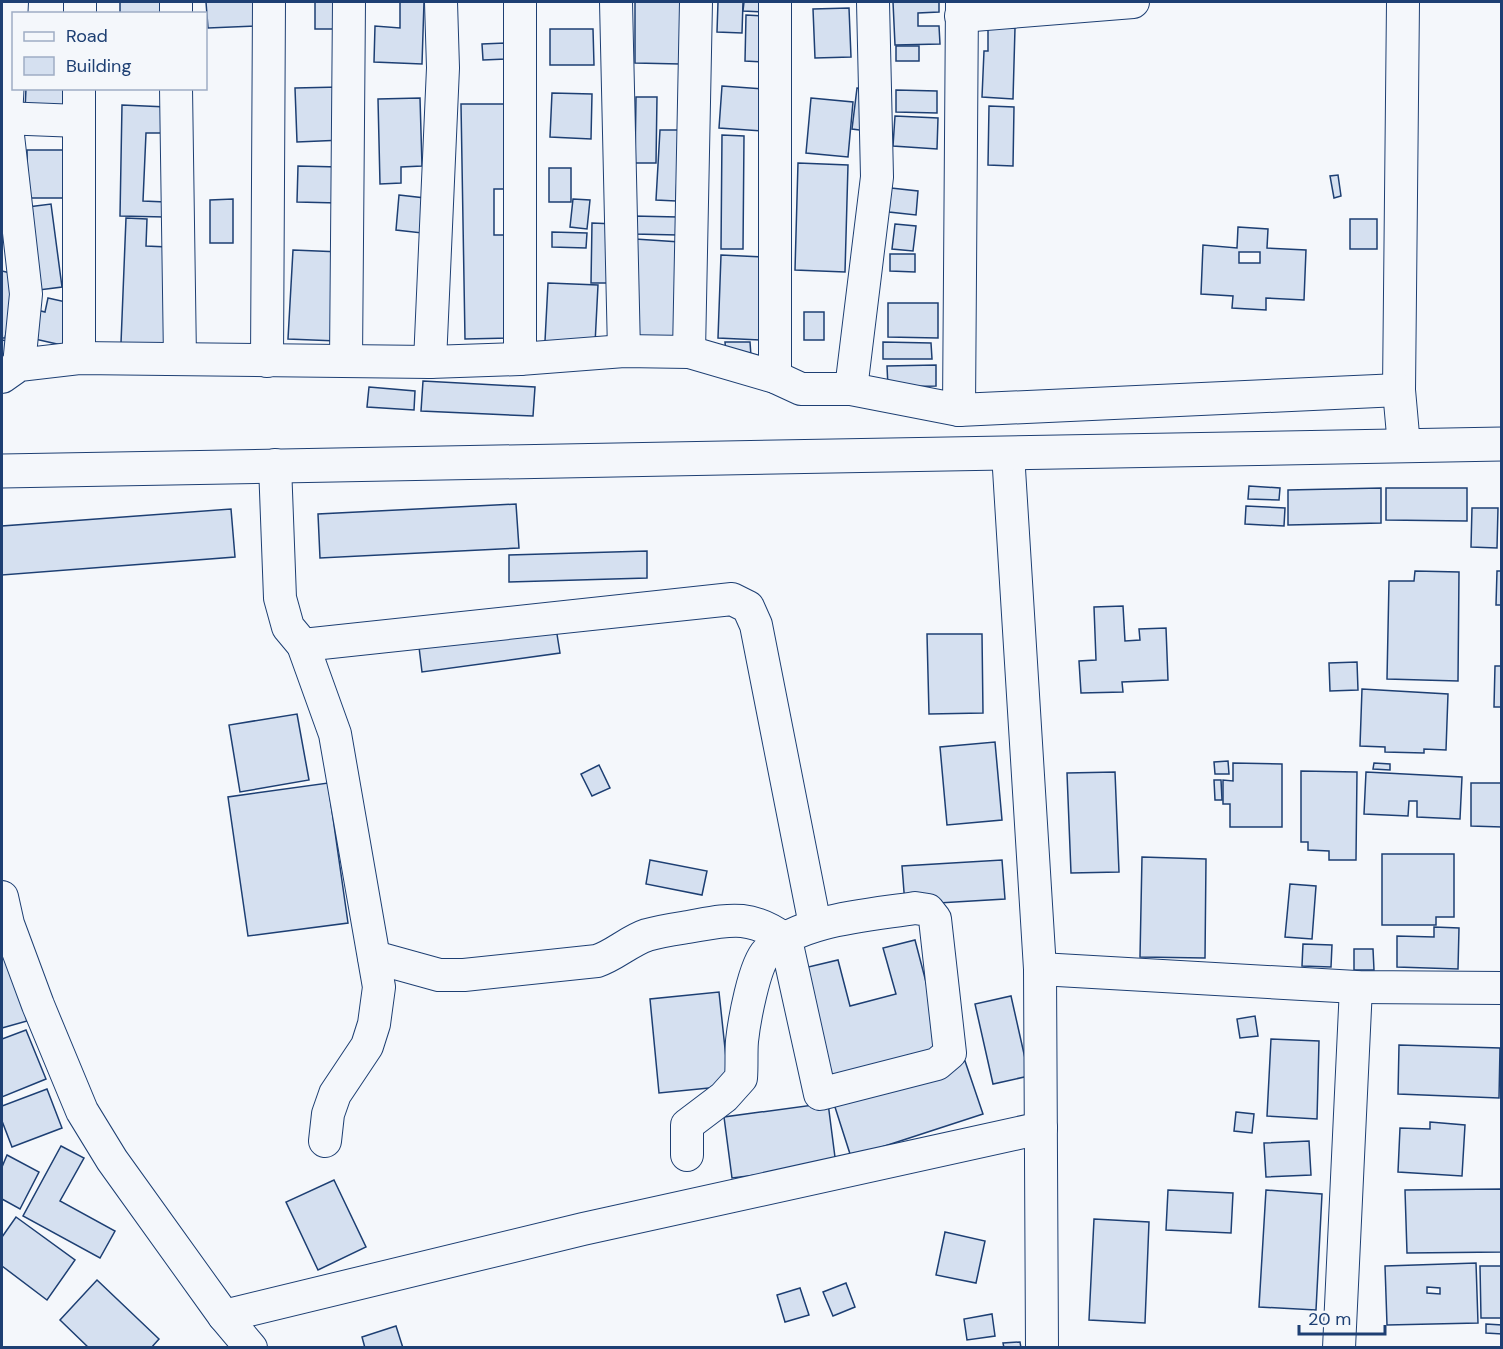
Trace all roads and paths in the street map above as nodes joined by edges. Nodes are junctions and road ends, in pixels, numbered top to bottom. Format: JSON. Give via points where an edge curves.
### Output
{"nodes":[{"id":1,"x":12,"y":2,"type":"edge"},
{"id":2,"x":269,"y":2,"type":"edge"},
{"id":3,"x":349,"y":2,"type":"edge"},
{"id":4,"x":441,"y":2,"type":"edge"},
{"id":5,"x":520,"y":2,"type":"edge"},
{"id":6,"x":616,"y":2,"type":"edge"},
{"id":7,"x":696,"y":2,"type":"edge"},
{"id":8,"x":775,"y":2,"type":"edge"},
{"id":9,"x":873,"y":2,"type":"edge"},
{"id":10,"x":1133,"y":2,"type":"edge"},
{"id":11,"x":1403,"y":2,"type":"edge"},
{"id":12,"x":962,"y":9,"type":"edge"},
{"id":13,"x":79,"y":90,"type":"edge"},
{"id":14,"x":176,"y":90,"type":"edge"},
{"id":15,"x":4,"y":118,"type":"edge"},
{"id":16,"x":79,"y":121,"type":"junction"},
{"id":17,"x":624,"y":351,"type":"junction"},
{"id":18,"x":689,"y":352,"type":"junction"},
{"id":19,"x":79,"y":358,"type":"junction"},
{"id":20,"x":520,"y":359,"type":"junction"},
{"id":21,"x":180,"y":360,"type":"junction"},
{"id":22,"x":267,"y":361,"type":"junction"},
{"id":23,"x":346,"y":361,"type":"junction"},
{"id":24,"x":430,"y":362,"type":"junction"},
{"id":25,"x":10,"y":371,"type":"edge"},
{"id":26,"x":776,"y":376,"type":"junction"},
{"id":27,"x":851,"y":389,"type":"junction"},
{"id":28,"x":1400,"y":390,"type":"junction"},
{"id":29,"x":959,"y":410,"type":"junction"},
{"id":30,"x":1502,"y":444,"type":"edge"},
{"id":31,"x":1404,"y":446,"type":"junction"},
{"id":32,"x":1008,"y":453,"type":"junction"},
{"id":33,"x":274,"y":465,"type":"junction"},
{"id":34,"x":2,"y":471,"type":"edge"},
{"id":35,"x":303,"y":645,"type":"junction"},
{"id":36,"x":2,"y":897,"type":"edge"},
{"id":37,"x":815,"y":925,"type":"junction"},
{"id":38,"x":786,"y":940,"type":"junction"},
{"id":39,"x":374,"y":957,"type":"junction"},
{"id":40,"x":1040,"y":969,"type":"junction"},
{"id":41,"x":1356,"y":987,"type":"junction"},
{"id":42,"x":1502,"y":988,"type":"edge"},
{"id":43,"x":1041,"y":1128,"type":"junction"},
{"id":44,"x":324,"y":1142,"type":"dead end"},
{"id":45,"x":687,"y":1155,"type":"dead end"},
{"id":46,"x":224,"y":1316,"type":"junction"},
{"id":47,"x":251,"y":1347,"type":"edge"},
{"id":48,"x":1042,"y":1347,"type":"edge"},
{"id":49,"x":1339,"y":1347,"type":"edge"}],
"edges":[{"from":1,"to":15,"type":"street"},
{"from":2,"to":22,"type":"street"},
{"from":3,"to":23,"type":"street"},
{"from":4,"to":24,"type":"street","via":[[443,68]]},
{"from":5,"to":20,"type":"street"},
{"from":6,"to":17,"type":"street"},
{"from":7,"to":18,"type":"street"},
{"from":8,"to":26,"type":"street"},
{"from":9,"to":27,"type":"street","via":[[877,177]]},
{"from":10,"to":12,"type":"street"},
{"from":11,"to":28,"type":"street"},
{"from":12,"to":29,"type":"street"},
{"from":13,"to":16,"type":"street"},
{"from":14,"to":21,"type":"street"},
{"from":15,"to":16,"type":"street"},
{"from":15,"to":25,"type":"street","via":[[26,294]]},
{"from":16,"to":19,"type":"street"},
{"from":17,"to":18,"type":"street"},
{"from":17,"to":20,"type":"street"},
{"from":18,"to":26,"type":"street"},
{"from":19,"to":21,"type":"street"},
{"from":19,"to":25,"type":"street"},
{"from":20,"to":24,"type":"street"},
{"from":21,"to":22,"type":"street"},
{"from":22,"to":23,"type":"street"},
{"from":23,"to":24,"type":"street"},
{"from":26,"to":27,"type":"street","via":[[801,389]]},
{"from":27,"to":29,"type":"street"},
{"from":28,"to":29,"type":"street"},
{"from":28,"to":31,"type":"street"},
{"from":30,"to":31,"type":"main road"},
{"from":31,"to":32,"type":"main road"},
{"from":32,"to":33,"type":"main road"},
{"from":32,"to":40,"type":"street"},
{"from":33,"to":34,"type":"main road"},
{"from":33,"to":35,"type":"street","via":[[280,598],[288,627]]},
{"from":35,"to":37,"type":"street","via":[[732,599],[748,607],[756,626]]},
{"from":35,"to":39,"type":"street","via":[[335,734]]},
{"from":36,"to":46,"type":"street","via":[[38,1005],[82,1111],[112,1160]]},
{"from":37,"to":38,"type":"street"},
{"from":37,"to":38,"type":"street","via":[[915,908],[928,910],[936,919],[950,1053],[937,1064],[820,1094]]},
{"from":38,"to":39,"type":"street","via":[[754,922],[730,919],[645,936],[597,961],[439,975]]},
{"from":38,"to":45,"type":"street","via":[[765,953],[757,969],[742,1041],[741,1078],[724,1097],[687,1125]]},
{"from":39,"to":44,"type":"street","via":[[379,987],[374,1024],[367,1046],[335,1094]]},
{"from":40,"to":41,"type":"street"},
{"from":40,"to":43,"type":"street"},
{"from":41,"to":42,"type":"street"},
{"from":41,"to":49,"type":"street"},
{"from":43,"to":46,"type":"street","via":[[583,1229]]},
{"from":43,"to":48,"type":"street"},
{"from":46,"to":47,"type":"street"}]}
